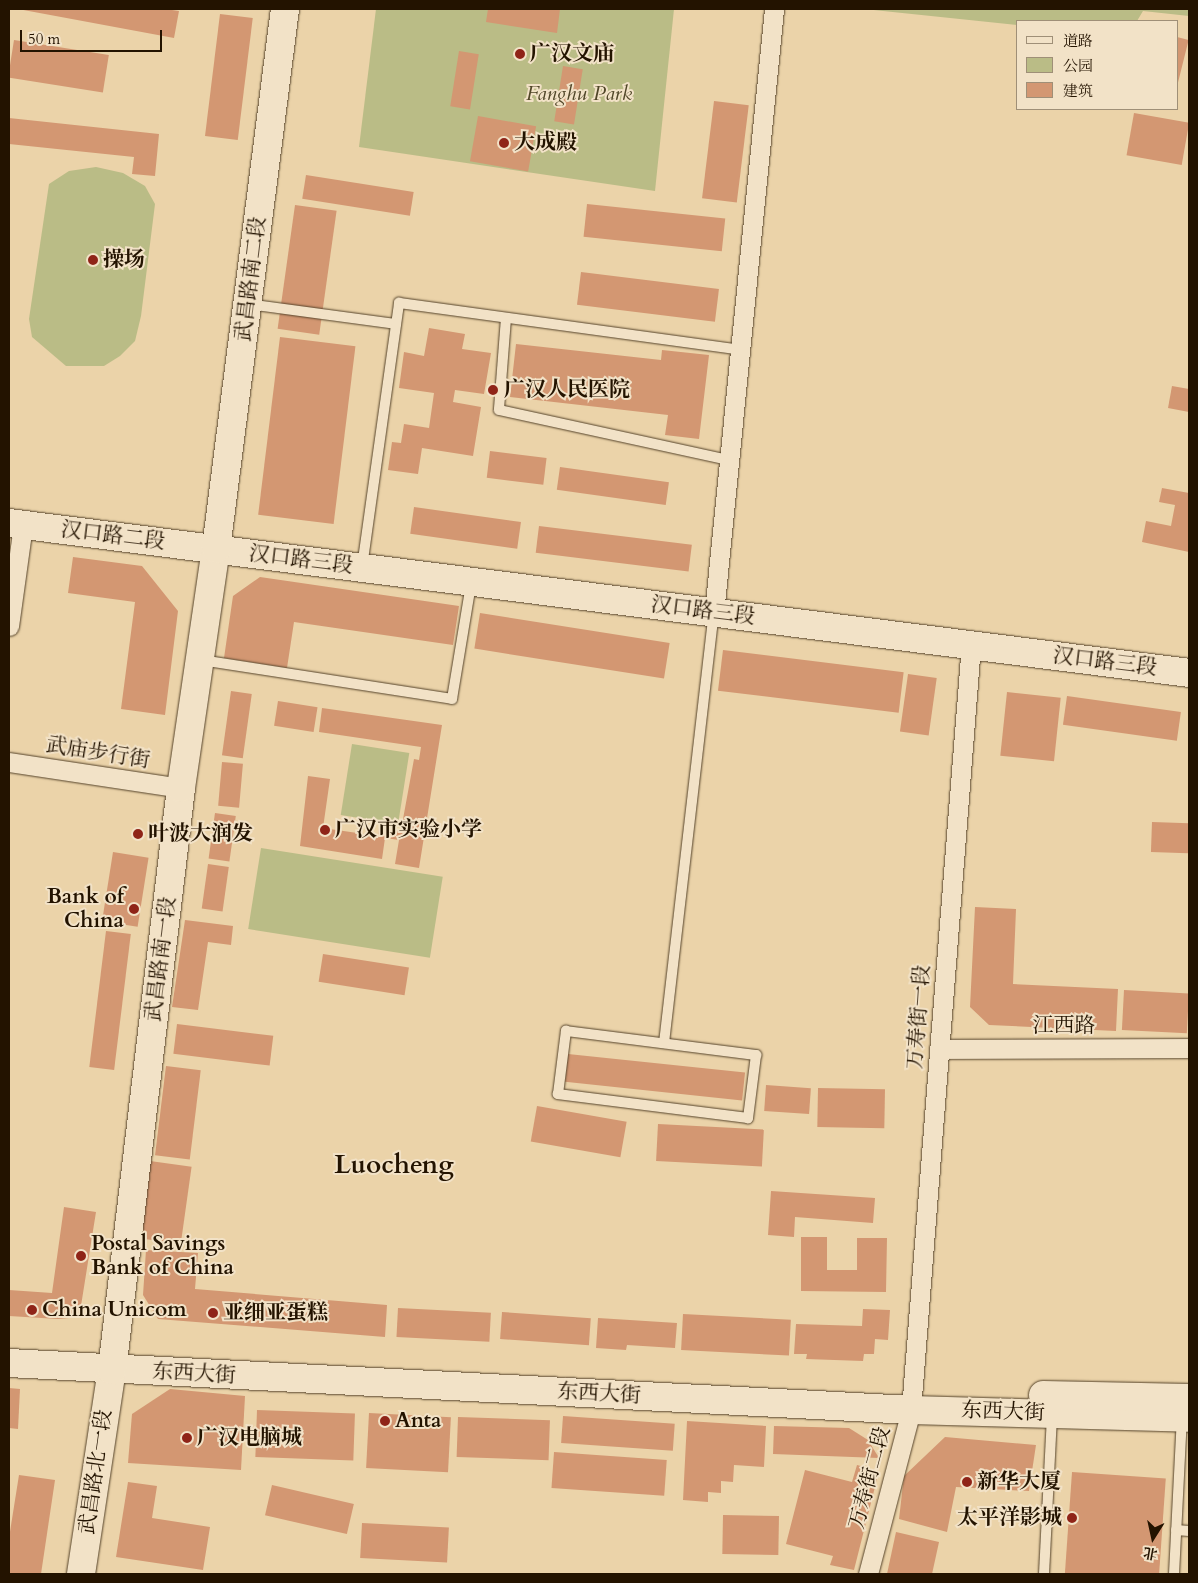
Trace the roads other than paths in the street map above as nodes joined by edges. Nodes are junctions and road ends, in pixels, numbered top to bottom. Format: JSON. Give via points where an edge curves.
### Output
{"nodes":[{"id":1,"x":285,"y":9,"type":"edge"},
{"id":2,"x":774,"y":9,"type":"edge"},
{"id":3,"x":248,"y":304,"type":"junction"},
{"id":4,"x":506,"y":318,"type":"junction"},
{"id":5,"x":396,"y":324,"type":"junction"},
{"id":6,"x":740,"y":350,"type":"junction"},
{"id":7,"x":730,"y":460,"type":"junction"},
{"id":8,"x":16,"y":524,"type":"edge"},
{"id":9,"x":216,"y":549,"type":"junction"},
{"id":10,"x":362,"y":568,"type":"junction"},
{"id":11,"x":471,"y":582,"type":"junction"},
{"id":12,"x":714,"y":613,"type":"junction"},
{"id":13,"x":9,"y":626,"type":"edge"},
{"id":14,"x":971,"y":645,"type":"junction"},
{"id":15,"x":200,"y":660,"type":"junction"},
{"id":16,"x":1189,"y":673,"type":"edge"},
{"id":17,"x":9,"y":762,"type":"edge"},
{"id":18,"x":181,"y":788,"type":"junction"},
{"id":19,"x":664,"y":1044,"type":"junction"},
{"id":20,"x":1189,"y":1048,"type":"edge"},
{"id":21,"x":940,"y":1049,"type":"junction"},
{"id":22,"x":9,"y":1345,"type":"edge"},
{"id":23,"x":113,"y":1362,"type":"junction"},
{"id":24,"x":9,"y":1363,"type":"edge"},
{"id":25,"x":912,"y":1401,"type":"junction"},
{"id":26,"x":1187,"y":1411,"type":"edge"},
{"id":27,"x":1052,"y":1418,"type":"dead end"},
{"id":28,"x":1176,"y":1530,"type":"junction"},
{"id":29,"x":1189,"y":1531,"type":"edge"},
{"id":30,"x":81,"y":1574,"type":"edge"},
{"id":31,"x":868,"y":1574,"type":"edge"},
{"id":32,"x":1044,"y":1574,"type":"edge"},
{"id":33,"x":1174,"y":1574,"type":"edge"}],
"edges":[{"from":1,"to":3,"type":"street","name":"武昌路南二段"},
{"from":2,"to":6,"type":"street"},
{"from":3,"to":5,"type":"lane"},
{"from":3,"to":9,"type":"street","name":"武昌路南二段"},
{"from":4,"to":5,"type":"lane","via":[[399,303]]},
{"from":4,"to":6,"type":"lane"},
{"from":4,"to":7,"type":"lane","via":[[499,410]]},
{"from":5,"to":10,"type":"lane"},
{"from":6,"to":7,"type":"street"},
{"from":7,"to":12,"type":"street"},
{"from":8,"to":9,"type":"street","name":"汉口路二段"},
{"from":8,"to":13,"type":"street"},
{"from":9,"to":10,"type":"street","name":"汉口路三段"},
{"from":9,"to":15,"type":"street","name":"武昌路南一段"},
{"from":10,"to":11,"type":"street","name":"汉口路三段"},
{"from":11,"to":12,"type":"street","name":"汉口路三段"},
{"from":11,"to":15,"type":"lane","via":[[452,699]]},
{"from":12,"to":14,"type":"street","name":"汉口路三段"},
{"from":12,"to":19,"type":"lane"},
{"from":14,"to":16,"type":"street","name":"汉口路三段"},
{"from":14,"to":21,"type":"street","name":"万寿街一段"},
{"from":15,"to":18,"type":"street","name":"武昌路南一段"},
{"from":17,"to":18,"type":"street","name":"武庙步行街"},
{"from":18,"to":23,"type":"street","name":"武昌路南一段"},
{"from":19,"to":19,"type":"lane","via":[[756,1055],[748,1118],[558,1094],[566,1031]]},
{"from":20,"to":21,"type":"street","name":"江西路"},
{"from":21,"to":25,"type":"street","name":"万寿街一段"},
{"from":22,"to":23,"type":"street","name":"东西大街"},
{"from":23,"to":24,"type":"street","name":"东西大街"},
{"from":23,"to":25,"type":"street","name":"东西大街"},
{"from":23,"to":30,"type":"street","name":"武昌路北一段"},
{"from":25,"to":26,"type":"street","name":"东西大街"},
{"from":25,"to":31,"type":"street","name":"万寿街二段"},
{"from":26,"to":28,"type":"lane"},
{"from":27,"to":32,"type":"lane"},
{"from":28,"to":29,"type":"lane"},
{"from":28,"to":33,"type":"lane"}]}
